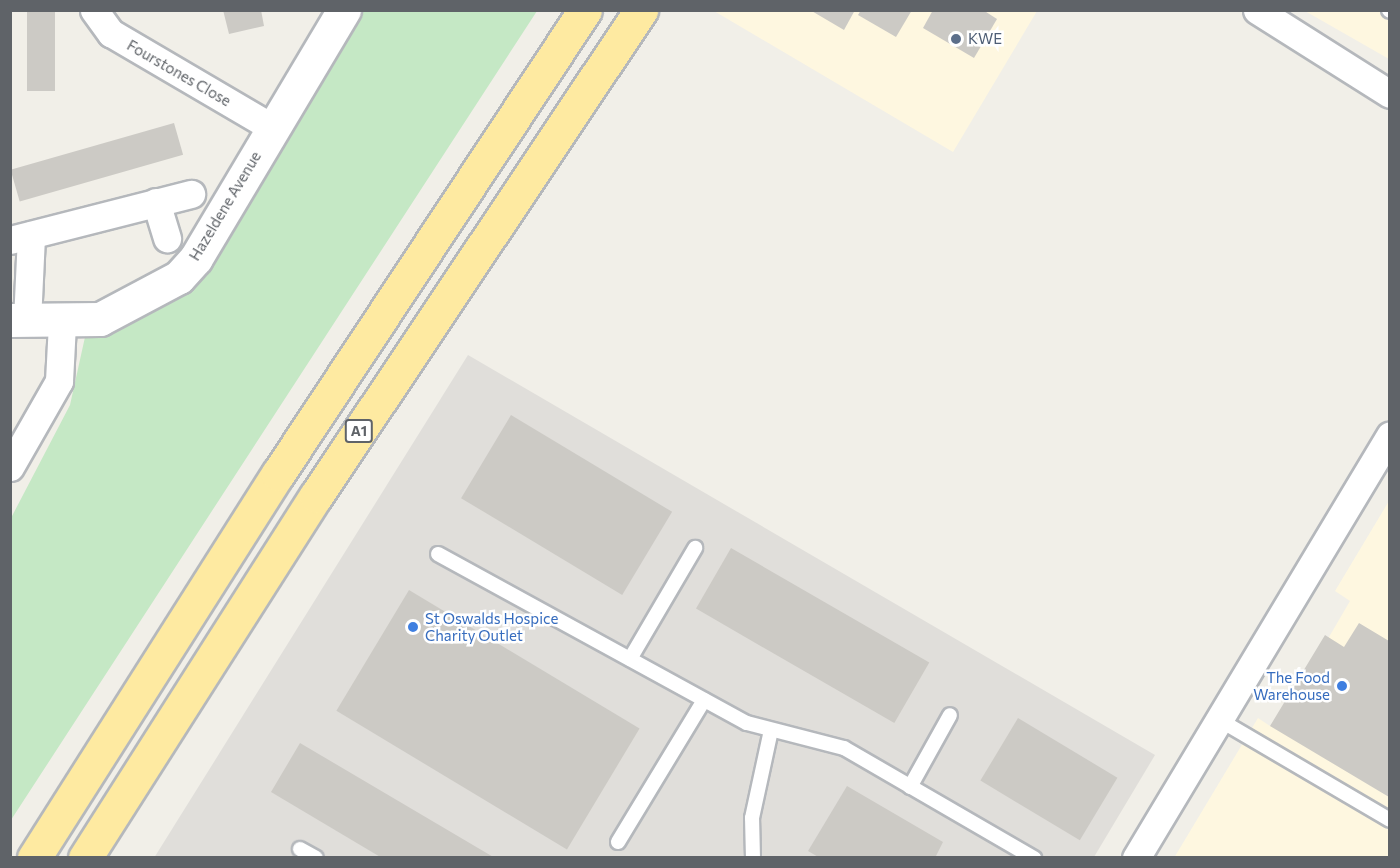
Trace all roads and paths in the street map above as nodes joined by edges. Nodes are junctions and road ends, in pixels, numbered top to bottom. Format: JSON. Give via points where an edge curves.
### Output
{"nodes":[{"id":1,"x":94,"y":10,"type":"edge"},
{"id":2,"x":344,"y":10,"type":"edge"},
{"id":3,"x":585,"y":10,"type":"edge"},
{"id":4,"x":641,"y":10,"type":"edge"},
{"id":5,"x":1257,"y":10,"type":"edge"},
{"id":6,"x":1389,"y":93,"type":"edge"},
{"id":7,"x":273,"y":128,"type":"junction"},
{"id":8,"x":190,"y":194,"type":"dead end"},
{"id":9,"x":156,"y":202,"type":"junction"},
{"id":10,"x":21,"y":238,"type":"edge"},
{"id":11,"x":167,"y":238,"type":"dead end"},
{"id":12,"x":19,"y":321,"type":"edge"},
{"id":13,"x":62,"y":323,"type":"junction"},
{"id":14,"x":1389,"y":435,"type":"edge"},
{"id":15,"x":10,"y":467,"type":"edge"},
{"id":16,"x":695,"y":548,"type":"dead end"},
{"id":17,"x":438,"y":554,"type":"dead end"},
{"id":18,"x":630,"y":659,"type":"junction"},
{"id":19,"x":704,"y":700,"type":"junction"},
{"id":20,"x":950,"y":715,"type":"dead end"},
{"id":21,"x":1218,"y":719,"type":"junction"},
{"id":22,"x":771,"y":730,"type":"junction"},
{"id":23,"x":910,"y":787,"type":"junction"},
{"id":24,"x":1389,"y":820,"type":"edge"},
{"id":25,"x":618,"y":842,"type":"dead end"},
{"id":26,"x":300,"y":849,"type":"dead end"},
{"id":27,"x":34,"y":858,"type":"edge"},
{"id":28,"x":85,"y":858,"type":"edge"},
{"id":29,"x":316,"y":858,"type":"edge"},
{"id":30,"x":753,"y":858,"type":"edge"},
{"id":31,"x":1034,"y":858,"type":"edge"},
{"id":32,"x":1136,"y":858,"type":"edge"}],
"edges":[{"from":1,"to":7,"type":"street","name":"Fourstones Close","via":[[111,33]]},
{"from":2,"to":7,"type":"street","name":"Hazeldene Avenue"},
{"from":3,"to":27,"type":"highway","via":[[278,474]]},
{"from":4,"to":28,"type":"highway","number":"A1","via":[[316,496]]},
{"from":5,"to":6,"type":"street"},
{"from":7,"to":13,"type":"street","name":"Hazeldene Avenue","via":[[196,258],[179,277],[119,312]]},
{"from":8,"to":9,"type":"street"},
{"from":9,"to":10,"type":"street"},
{"from":9,"to":11,"type":"street"},
{"from":10,"to":12,"type":"street"},
{"from":12,"to":13,"type":"street","name":"Hazeldene Avenue"},
{"from":13,"to":15,"type":"street","via":[[59,381]]},
{"from":14,"to":21,"type":"street"},
{"from":16,"to":18,"type":"lane"},
{"from":17,"to":18,"type":"lane"},
{"from":18,"to":19,"type":"lane"},
{"from":19,"to":22,"type":"lane"},
{"from":19,"to":25,"type":"lane"},
{"from":20,"to":23,"type":"lane"},
{"from":21,"to":24,"type":"lane"},
{"from":21,"to":32,"type":"street"},
{"from":22,"to":23,"type":"lane","via":[[844,748]]},
{"from":22,"to":30,"type":"lane","via":[[752,818]]},
{"from":23,"to":31,"type":"lane"},
{"from":26,"to":29,"type":"lane"}]}
